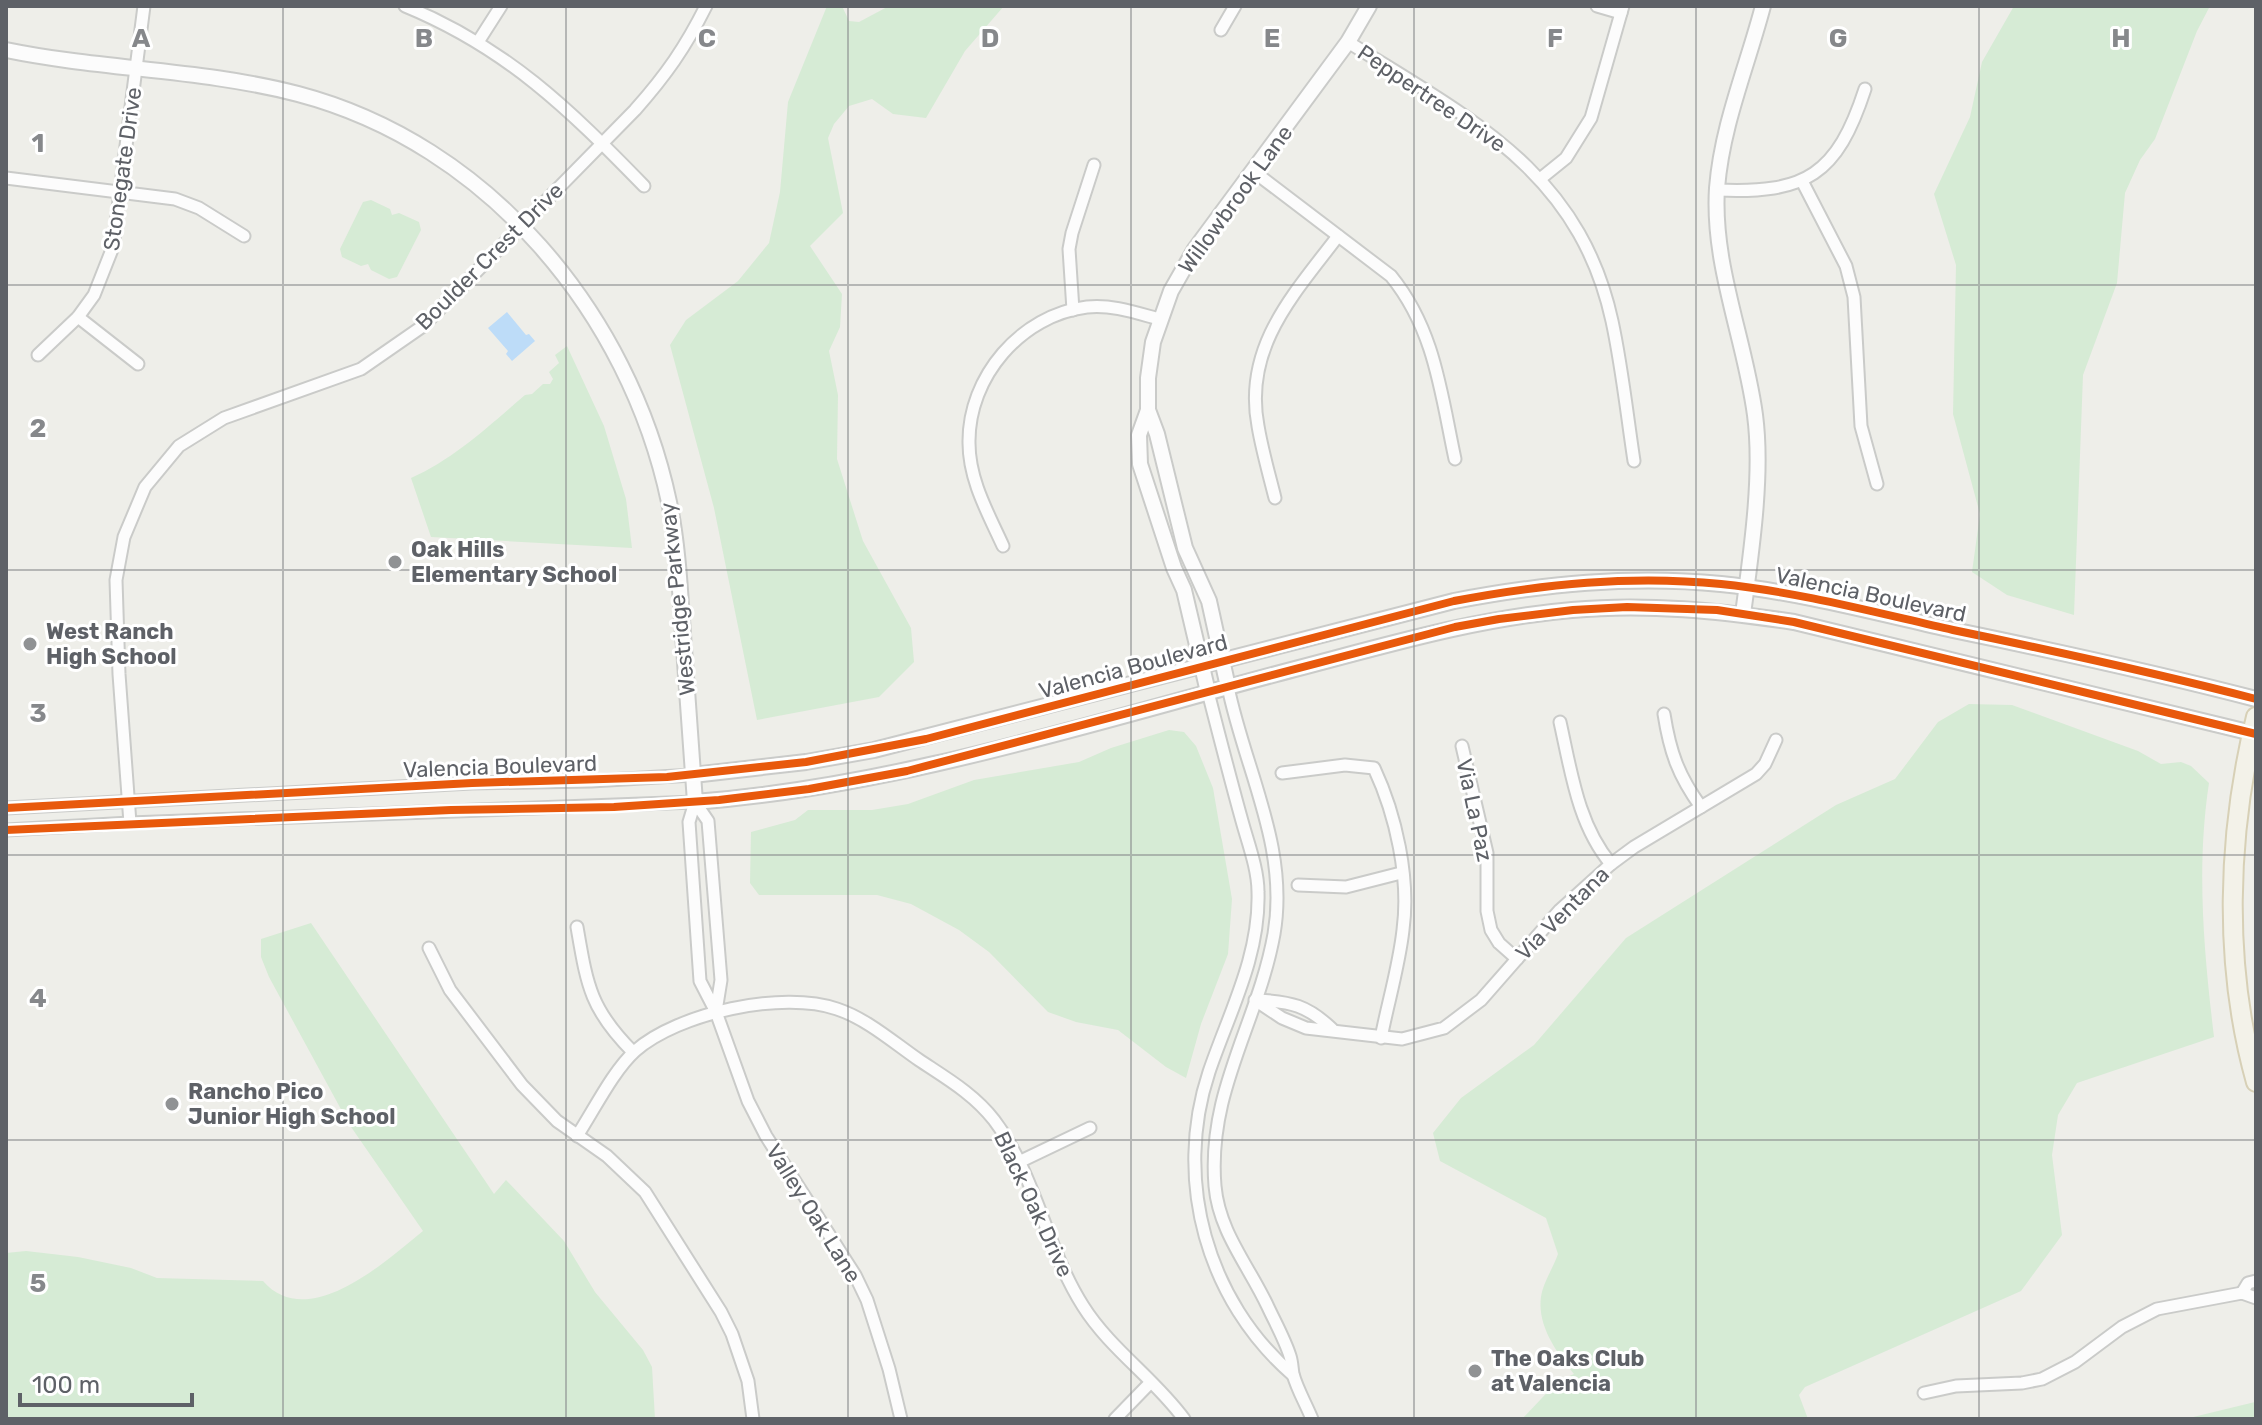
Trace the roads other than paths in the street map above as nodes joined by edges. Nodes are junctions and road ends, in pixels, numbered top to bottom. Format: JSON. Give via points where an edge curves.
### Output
{"nodes":[{"id":1,"x":144,"y":6,"type":"edge"},
{"id":2,"x":405,"y":6,"type":"edge"},
{"id":3,"x":501,"y":6,"type":"edge"},
{"id":4,"x":706,"y":6,"type":"edge"},
{"id":5,"x":1235,"y":6,"type":"edge"},
{"id":6,"x":1369,"y":6,"type":"edge"},
{"id":7,"x":1597,"y":6,"type":"edge"},
{"id":8,"x":1763,"y":6,"type":"edge"},
{"id":9,"x":1622,"y":10,"type":"edge"},
{"id":10,"x":1221,"y":30,"type":"dead end"},
{"id":11,"x":478,"y":42,"type":"junction"},
{"id":12,"x":1348,"y":42,"type":"junction"},
{"id":13,"x":6,"y":50,"type":"edge"},
{"id":14,"x":136,"y":68,"type":"junction"},
{"id":15,"x":1865,"y":89,"type":"dead end"},
{"id":16,"x":602,"y":142,"type":"junction"},
{"id":17,"x":1094,"y":165,"type":"dead end"},
{"id":18,"x":1253,"y":171,"type":"junction"},
{"id":19,"x":6,"y":178,"type":"edge"},
{"id":20,"x":1540,"y":179,"type":"junction"},
{"id":21,"x":1802,"y":181,"type":"junction"},
{"id":22,"x":644,"y":186,"type":"dead end"},
{"id":23,"x":1717,"y":190,"type":"junction"},
{"id":24,"x":121,"y":193,"type":"junction"},
{"id":25,"x":521,"y":225,"type":"junction"},
{"id":26,"x":244,"y":236,"type":"dead end"},
{"id":27,"x":1338,"y":236,"type":"junction"},
{"id":28,"x":1073,"y":310,"type":"junction"},
{"id":29,"x":78,"y":317,"type":"junction"},
{"id":30,"x":1159,"y":319,"type":"junction"},
{"id":31,"x":38,"y":355,"type":"dead end"},
{"id":32,"x":138,"y":364,"type":"dead end"},
{"id":33,"x":1148,"y":410,"type":"junction"},
{"id":34,"x":1455,"y":459,"type":"dead end"},
{"id":35,"x":1634,"y":461,"type":"dead end"},
{"id":36,"x":1877,"y":484,"type":"dead end"},
{"id":37,"x":1275,"y":498,"type":"dead end"},
{"id":38,"x":1003,"y":546,"type":"dead end"},
{"id":39,"x":1746,"y":587,"type":"junction"},
{"id":40,"x":1743,"y":614,"type":"junction"},
{"id":41,"x":1222,"y":661,"type":"junction"},
{"id":42,"x":1203,"y":666,"type":"junction"},
{"id":43,"x":1228,"y":687,"type":"junction"},
{"id":44,"x":1208,"y":692,"type":"junction"},
{"id":45,"x":2256,"y":699,"type":"edge"},
{"id":46,"x":1664,"y":714,"type":"dead end"},
{"id":47,"x":1560,"y":722,"type":"dead end"},
{"id":48,"x":2255,"y":728,"type":"edge"},
{"id":49,"x":1776,"y":740,"type":"dead end"},
{"id":50,"x":1462,"y":746,"type":"dead end"},
{"id":51,"x":1282,"y":773,"type":"dead end"},
{"id":52,"x":693,"y":775,"type":"junction"},
{"id":53,"x":128,"y":801,"type":"junction"},
{"id":54,"x":695,"y":802,"type":"junction"},
{"id":55,"x":1701,"y":807,"type":"junction"},
{"id":56,"x":6,"y":808,"type":"edge"},
{"id":57,"x":130,"y":823,"type":"junction"},
{"id":58,"x":6,"y":830,"type":"edge"},
{"id":59,"x":1611,"y":864,"type":"junction"},
{"id":60,"x":1401,"y":873,"type":"junction"},
{"id":61,"x":1298,"y":885,"type":"dead end"},
{"id":62,"x":577,"y":927,"type":"dead end"},
{"id":63,"x":429,"y":948,"type":"dead end"},
{"id":64,"x":1517,"y":959,"type":"junction"},
{"id":65,"x":1238,"y":994,"type":"junction"},
{"id":66,"x":1255,"y":1000,"type":"junction"},
{"id":67,"x":716,"y":1012,"type":"junction"},
{"id":68,"x":1332,"y":1029,"type":"junction"},
{"id":69,"x":1381,"y":1038,"type":"junction"},
{"id":70,"x":633,"y":1052,"type":"junction"},
{"id":71,"x":2256,"y":1082,"type":"edge"},
{"id":72,"x":1090,"y":1128,"type":"dead end"},
{"id":73,"x":577,"y":1136,"type":"junction"},
{"id":74,"x":1019,"y":1162,"type":"junction"},
{"id":75,"x":2256,"y":1281,"type":"edge"},
{"id":76,"x":2242,"y":1293,"type":"junction"},
{"id":77,"x":2256,"y":1298,"type":"edge"},
{"id":78,"x":1293,"y":1376,"type":"junction"},
{"id":79,"x":1150,"y":1383,"type":"junction"},
{"id":80,"x":1924,"y":1393,"type":"dead end"},
{"id":81,"x":753,"y":1419,"type":"edge"},
{"id":82,"x":901,"y":1419,"type":"edge"},
{"id":83,"x":1115,"y":1419,"type":"edge"},
{"id":84,"x":1184,"y":1419,"type":"edge"},
{"id":85,"x":1312,"y":1419,"type":"edge"}],
"edges":[{"from":1,"to":14,"type":"street","name":"Stonegate Drive"},
{"from":2,"to":11,"type":"street"},
{"from":3,"to":11,"type":"street"},
{"from":4,"to":16,"type":"street","name":"Boulder Crest Drive","via":[[669,72]]},
{"from":5,"to":10,"type":"street"},
{"from":6,"to":12,"type":"street","name":"Willowbrook Lane"},
{"from":7,"to":9,"type":"street"},
{"from":8,"to":23,"type":"street","via":[[1724,135]]},
{"from":9,"to":20,"type":"street","via":[[1591,118],[1566,158]]},
{"from":11,"to":16,"type":"street","via":[[542,86]]},
{"from":12,"to":18,"type":"street","name":"Willowbrook Lane"},
{"from":12,"to":20,"type":"street","name":"Peppertree Drive","via":[[1473,121]]},
{"from":13,"to":14,"type":"street","name":"Westridge Parkway"},
{"from":14,"to":24,"type":"street","name":"Stonegate Drive"},
{"from":14,"to":25,"type":"street","name":"Westridge Parkway","via":[[243,82],[353,114],[447,165]]},
{"from":15,"to":21,"type":"street","via":[[1847,137],[1822,168]]},
{"from":16,"to":22,"type":"street"},
{"from":16,"to":25,"type":"street","name":"Boulder Crest Drive"},
{"from":17,"to":28,"type":"street","via":[[1069,249]]},
{"from":18,"to":27,"type":"street"},
{"from":18,"to":30,"type":"street","name":"Willowbrook Lane","via":[[1195,249]]},
{"from":19,"to":24,"type":"street"},
{"from":20,"to":35,"type":"street","name":"Peppertree Drive","via":[[1578,233],[1600,279],[1612,321]]},
{"from":21,"to":23,"type":"street","via":[[1753,192]]},
{"from":21,"to":36,"type":"street","via":[[1849,276],[1861,426]]},
{"from":23,"to":39,"type":"street","via":[[1720,252],[1756,418],[1757,473]]},
{"from":24,"to":26,"type":"street","via":[[175,199]]},
{"from":24,"to":29,"type":"street","name":"Stonegate Drive","via":[[104,274]]},
{"from":25,"to":52,"type":"street","name":"Westridge Parkway","via":[[597,320],[651,437],[676,545]]},
{"from":25,"to":53,"type":"street","name":"Boulder Crest Drive","via":[[423,326],[361,369],[224,418],[179,446],[145,487],[124,537],[116,580]]},
{"from":27,"to":34,"type":"street","via":[[1391,276],[1419,316]]},
{"from":27,"to":37,"type":"street","via":[[1265,342],[1257,424]]},
{"from":28,"to":30,"type":"street","via":[[1114,309]]},
{"from":28,"to":38,"type":"street","via":[[1016,340],[999,357],[978,395],[971,420],[971,466]]},
{"from":29,"to":31,"type":"street","name":"Stonegate Drive"},
{"from":29,"to":32,"type":"street"},
{"from":30,"to":33,"type":"street","name":"Willowbrook Lane"},
{"from":33,"to":41,"type":"street","name":"Willowbrook Lane","via":[[1185,548],[1209,601]]},
{"from":33,"to":42,"type":"street","name":"Willowbrook Lane","via":[[1139,435],[1140,464],[1184,590]]},
{"from":39,"to":40,"type":"street"},
{"from":39,"to":41,"type":"street","name":"Valencia Boulevard","via":[[1633,580],[1543,586],[1454,601]]},
{"from":39,"to":45,"type":"street","name":"Valencia Boulevard"},
{"from":40,"to":43,"type":"street","name":"Valencia Boulevard","via":[[1627,607],[1499,619]]},
{"from":40,"to":48,"type":"street","name":"Valencia Boulevard"},
{"from":41,"to":42,"type":"street","name":"Valencia Boulevard"},
{"from":41,"to":43,"type":"street","name":"Willowbrook Lane"},
{"from":42,"to":44,"type":"street","name":"Willowbrook Lane"},
{"from":42,"to":52,"type":"street","name":"Valencia Boulevard","via":[[926,739],[806,762]]},
{"from":43,"to":44,"type":"street","name":"Valencia Boulevard"},
{"from":43,"to":66,"type":"street","via":[[1267,816],[1278,887],[1274,933]]},
{"from":44,"to":54,"type":"street","name":"Valencia Boulevard","via":[[951,760],[809,789]]},
{"from":44,"to":65,"type":"street","via":[[1258,890],[1250,961]]},
{"from":46,"to":55,"type":"street","via":[[1678,772]]},
{"from":47,"to":59,"type":"street","via":[[1588,831]]},
{"from":48,"to":71,"type":"main road","via":[[2240,803],[2233,894],[2239,986]]},
{"from":49,"to":55,"type":"street","name":"Via Ventana","via":[[1756,774]]},
{"from":50,"to":64,"type":"street","name":"Via La Paz","via":[[1487,853],[1491,930]]},
{"from":51,"to":60,"type":"street","via":[[1345,765],[1374,768],[1384,790]]},
{"from":52,"to":53,"type":"street","name":"Valencia Boulevard"},
{"from":52,"to":54,"type":"street","name":"Westridge Parkway"},
{"from":53,"to":56,"type":"street","name":"Valencia Boulevard"},
{"from":53,"to":57,"type":"street","name":"Boulder Crest Drive"},
{"from":54,"to":57,"type":"street","name":"Valencia Boulevard"},
{"from":54,"to":67,"type":"street","name":"Valley Oak Lane","via":[[708,821],[721,980]]},
{"from":54,"to":67,"type":"street","name":"Valley Oak Lane","via":[[689,822],[697,955],[700,981]]},
{"from":55,"to":59,"type":"street","name":"Via Ventana"},
{"from":57,"to":58,"type":"street","name":"Valencia Boulevard"},
{"from":59,"to":64,"type":"street","name":"Via Ventana","via":[[1580,889]]},
{"from":60,"to":61,"type":"street","via":[[1346,887]]},
{"from":60,"to":69,"type":"street","via":[[1404,928]]},
{"from":62,"to":70,"type":"street","via":[[592,998]]},
{"from":63,"to":73,"type":"street","via":[[450,990],[522,1085]]},
{"from":64,"to":69,"type":"street","name":"Via Ventana","via":[[1481,1000],[1444,1028],[1402,1039]]},
{"from":65,"to":66,"type":"street"},
{"from":65,"to":78,"type":"street","via":[[1199,1108],[1194,1160],[1198,1200],[1203,1234],[1221,1281],[1256,1337]]},
{"from":66,"to":68,"type":"street","name":"Via Ventana","via":[[1306,1028]]},
{"from":66,"to":68,"type":"street","name":"Via Ventana","via":[[1313,1011]]},
{"from":66,"to":78,"type":"street","via":[[1216,1123],[1215,1189],[1225,1230],[1290,1354]]},
{"from":67,"to":70,"type":"street","name":"Black Oak Drive","via":[[674,1026]]},
{"from":67,"to":74,"type":"street","name":"Black Oak Drive","via":[[806,1003],[854,1016],[982,1105]]},
{"from":67,"to":82,"type":"street","name":"Valley Oak Lane","via":[[766,1136],[867,1300]]},
{"from":68,"to":69,"type":"street","name":"Via Ventana"},
{"from":70,"to":73,"type":"street"},
{"from":72,"to":74,"type":"street"},
{"from":73,"to":81,"type":"street","via":[[625,1171],[665,1221],[732,1334],[748,1381]]},
{"from":74,"to":79,"type":"street","name":"Black Oak Drive","via":[[1082,1305]]},
{"from":75,"to":76,"type":"street"},
{"from":76,"to":77,"type":"street"},
{"from":76,"to":80,"type":"street","via":[[2157,1309],[2042,1379]]},
{"from":78,"to":85,"type":"street"},
{"from":79,"to":83,"type":"street"},
{"from":79,"to":84,"type":"street","name":"Black Oak Drive"}]}
